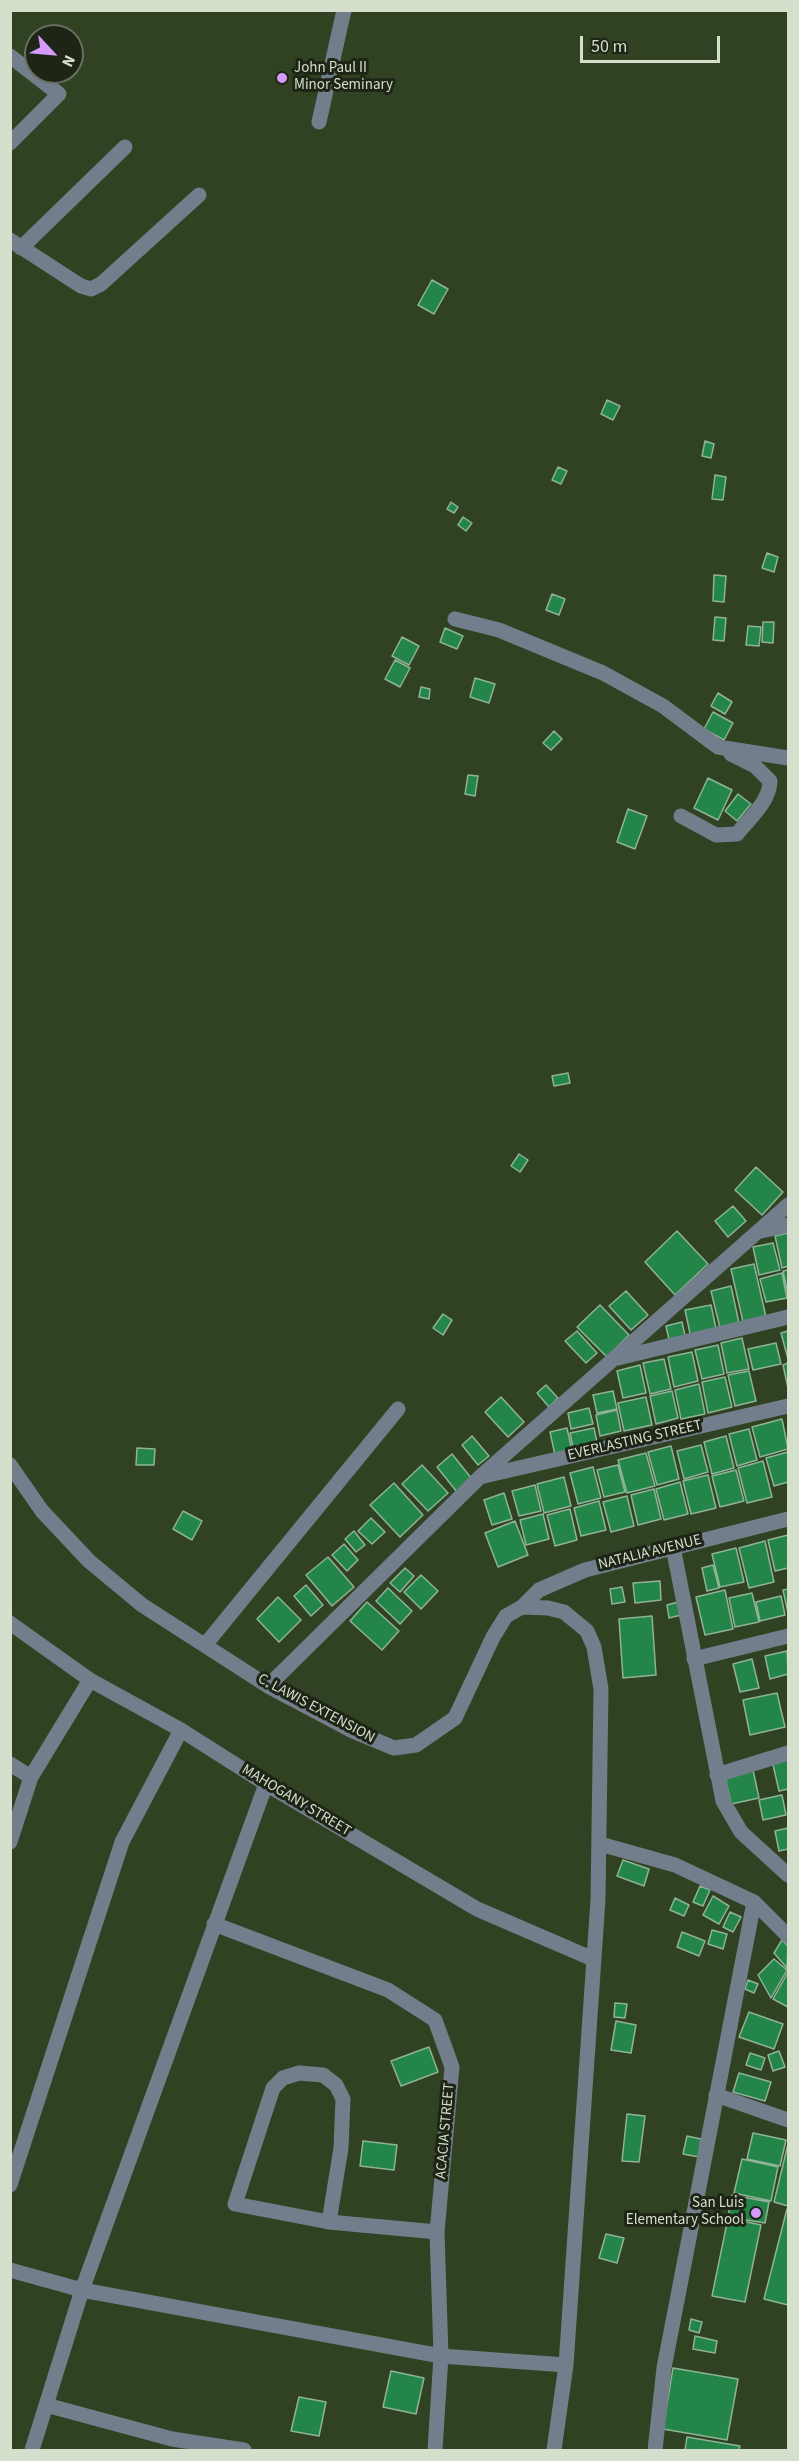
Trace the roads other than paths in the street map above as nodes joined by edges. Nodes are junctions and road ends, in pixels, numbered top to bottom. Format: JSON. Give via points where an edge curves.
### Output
{"nodes":[{"id":1,"x":344,"y":10,"type":"edge"},
{"id":2,"x":10,"y":56,"type":"edge"},
{"id":3,"x":319,"y":122,"type":"dead end"},
{"id":4,"x":10,"y":143,"type":"edge"},
{"id":5,"x":125,"y":147,"type":"dead end"},
{"id":6,"x":199,"y":195,"type":"dead end"},
{"id":7,"x":16,"y":244,"type":"edge"},
{"id":8,"x":455,"y":619,"type":"dead end"},
{"id":9,"x":718,"y":747,"type":"junction"},
{"id":10,"x":789,"y":758,"type":"edge"},
{"id":11,"x":681,"y":816,"type":"dead end"},
{"id":12,"x":789,"y":1205,"type":"edge"},
{"id":13,"x":789,"y":1225,"type":"edge"},
{"id":14,"x":761,"y":1231,"type":"junction"},
{"id":15,"x":789,"y":1317,"type":"edge"},
{"id":16,"x":615,"y":1359,"type":"junction"},
{"id":17,"x":789,"y":1406,"type":"edge"},
{"id":18,"x":398,"y":1409,"type":"dead end"},
{"id":19,"x":10,"y":1465,"type":"edge"},
{"id":20,"x":481,"y":1476,"type":"junction"},
{"id":21,"x":789,"y":1519,"type":"edge"},
{"id":22,"x":673,"y":1547,"type":"junction"},
{"id":23,"x":522,"y":1607,"type":"junction"},
{"id":24,"x":10,"y":1623,"type":"edge"},
{"id":25,"x":789,"y":1636,"type":"edge"},
{"id":26,"x":205,"y":1646,"type":"junction"},
{"id":27,"x":694,"y":1659,"type":"junction"},
{"id":28,"x":90,"y":1680,"type":"junction"},
{"id":29,"x":268,"y":1686,"type":"junction"},
{"id":30,"x":181,"y":1730,"type":"junction"},
{"id":31,"x":789,"y":1753,"type":"edge"},
{"id":32,"x":10,"y":1764,"type":"edge"},
{"id":33,"x":717,"y":1774,"type":"junction"},
{"id":34,"x":31,"y":1777,"type":"junction"},
{"id":35,"x":266,"y":1784,"type":"junction"},
{"id":36,"x":10,"y":1842,"type":"edge"},
{"id":37,"x":600,"y":1844,"type":"junction"},
{"id":38,"x":789,"y":1875,"type":"edge"},
{"id":39,"x":754,"y":1902,"type":"junction"},
{"id":40,"x":214,"y":1924,"type":"junction"},
{"id":41,"x":789,"y":1936,"type":"edge"},
{"id":42,"x":593,"y":1959,"type":"junction"},
{"id":43,"x":716,"y":2095,"type":"junction"},
{"id":44,"x":789,"y":2120,"type":"edge"},
{"id":45,"x":10,"y":2185,"type":"edge"},
{"id":46,"x":329,"y":2222,"type":"junction"},
{"id":47,"x":436,"y":2232,"type":"junction"},
{"id":48,"x":10,"y":2270,"type":"edge"},
{"id":49,"x":82,"y":2290,"type":"junction"},
{"id":50,"x":441,"y":2356,"type":"junction"},
{"id":51,"x":566,"y":2365,"type":"junction"},
{"id":52,"x":46,"y":2404,"type":"junction"},
{"id":53,"x":32,"y":2451,"type":"edge"},
{"id":54,"x":244,"y":2451,"type":"edge"},
{"id":55,"x":435,"y":2451,"type":"edge"},
{"id":56,"x":554,"y":2451,"type":"edge"},
{"id":57,"x":655,"y":2451,"type":"edge"}],
"edges":[{"from":1,"to":3,"type":"street"},
{"from":2,"to":4,"type":"street","via":[[59,94]]},
{"from":5,"to":7,"type":"street"},
{"from":6,"to":7,"type":"street","via":[[97,287],[81,286]]},
{"from":8,"to":9,"type":"street","via":[[499,630],[603,674],[663,705]]},
{"from":9,"to":10,"type":"street"},
{"from":9,"to":11,"type":"street","via":[[755,766],[770,781],[770,791],[737,834],[716,835]]},
{"from":12,"to":14,"type":"street"},
{"from":13,"to":14,"type":"street"},
{"from":14,"to":16,"type":"street"},
{"from":15,"to":16,"type":"street"},
{"from":16,"to":20,"type":"street"},
{"from":17,"to":20,"type":"street","name":"EVERLASTING STREET"},
{"from":18,"to":26,"type":"street"},
{"from":19,"to":26,"type":"street","name":"C. LAWIS EXTENSION","via":[[42,1511],[89,1561],[142,1605]]},
{"from":20,"to":29,"type":"street"},
{"from":21,"to":22,"type":"street","name":"NATALIA AVENUE"},
{"from":22,"to":23,"type":"street","name":"NATALIA AVENUE","via":[[608,1562],[558,1580],[539,1590]]},
{"from":22,"to":27,"type":"street"},
{"from":23,"to":29,"type":"street","name":"C. LAWIS EXTENSION","via":[[506,1616],[493,1637],[455,1718],[416,1745],[394,1748],[376,1742]]},
{"from":23,"to":37,"type":"street","via":[[564,1612],[586,1631],[594,1647],[601,1689]]},
{"from":24,"to":28,"type":"street","name":"MAHOGANY STREET"},
{"from":25,"to":27,"type":"street"},
{"from":26,"to":29,"type":"street","name":"C. LAWIS EXTENSION"},
{"from":27,"to":33,"type":"street"},
{"from":28,"to":30,"type":"street","name":"MAHOGANY STREET"},
{"from":28,"to":34,"type":"street"},
{"from":30,"to":35,"type":"street","name":"MAHOGANY STREET"},
{"from":30,"to":45,"type":"street","via":[[122,1842]]},
{"from":31,"to":33,"type":"street"},
{"from":32,"to":34,"type":"street"},
{"from":33,"to":38,"type":"street","via":[[723,1801],[741,1832]]},
{"from":34,"to":36,"type":"street"},
{"from":35,"to":40,"type":"street"},
{"from":35,"to":42,"type":"street","name":"MAHOGANY STREET","via":[[477,1909]]},
{"from":37,"to":39,"type":"street","via":[[675,1865]]},
{"from":37,"to":42,"type":"street"},
{"from":39,"to":41,"type":"street"},
{"from":39,"to":43,"type":"street"},
{"from":40,"to":47,"type":"street","name":"ACACIA STREET","via":[[388,1990],[435,2019],[452,2067]]},
{"from":40,"to":49,"type":"street"},
{"from":42,"to":51,"type":"street"},
{"from":43,"to":44,"type":"street"},
{"from":43,"to":57,"type":"street","via":[[664,2368]]},
{"from":46,"to":46,"type":"street","via":[[235,2204],[273,2088],[283,2078],[299,2073],[323,2075],[336,2085],[343,2100],[341,2148]]},
{"from":46,"to":47,"type":"street"},
{"from":47,"to":50,"type":"street","name":"ACACIA STREET"},
{"from":48,"to":49,"type":"street"},
{"from":49,"to":50,"type":"street"},
{"from":49,"to":52,"type":"street"},
{"from":50,"to":51,"type":"street"},
{"from":50,"to":55,"type":"street","name":"ACACIA STREET"},
{"from":51,"to":56,"type":"street"},
{"from":52,"to":53,"type":"street"},
{"from":52,"to":54,"type":"street","via":[[172,2439]]}]}
